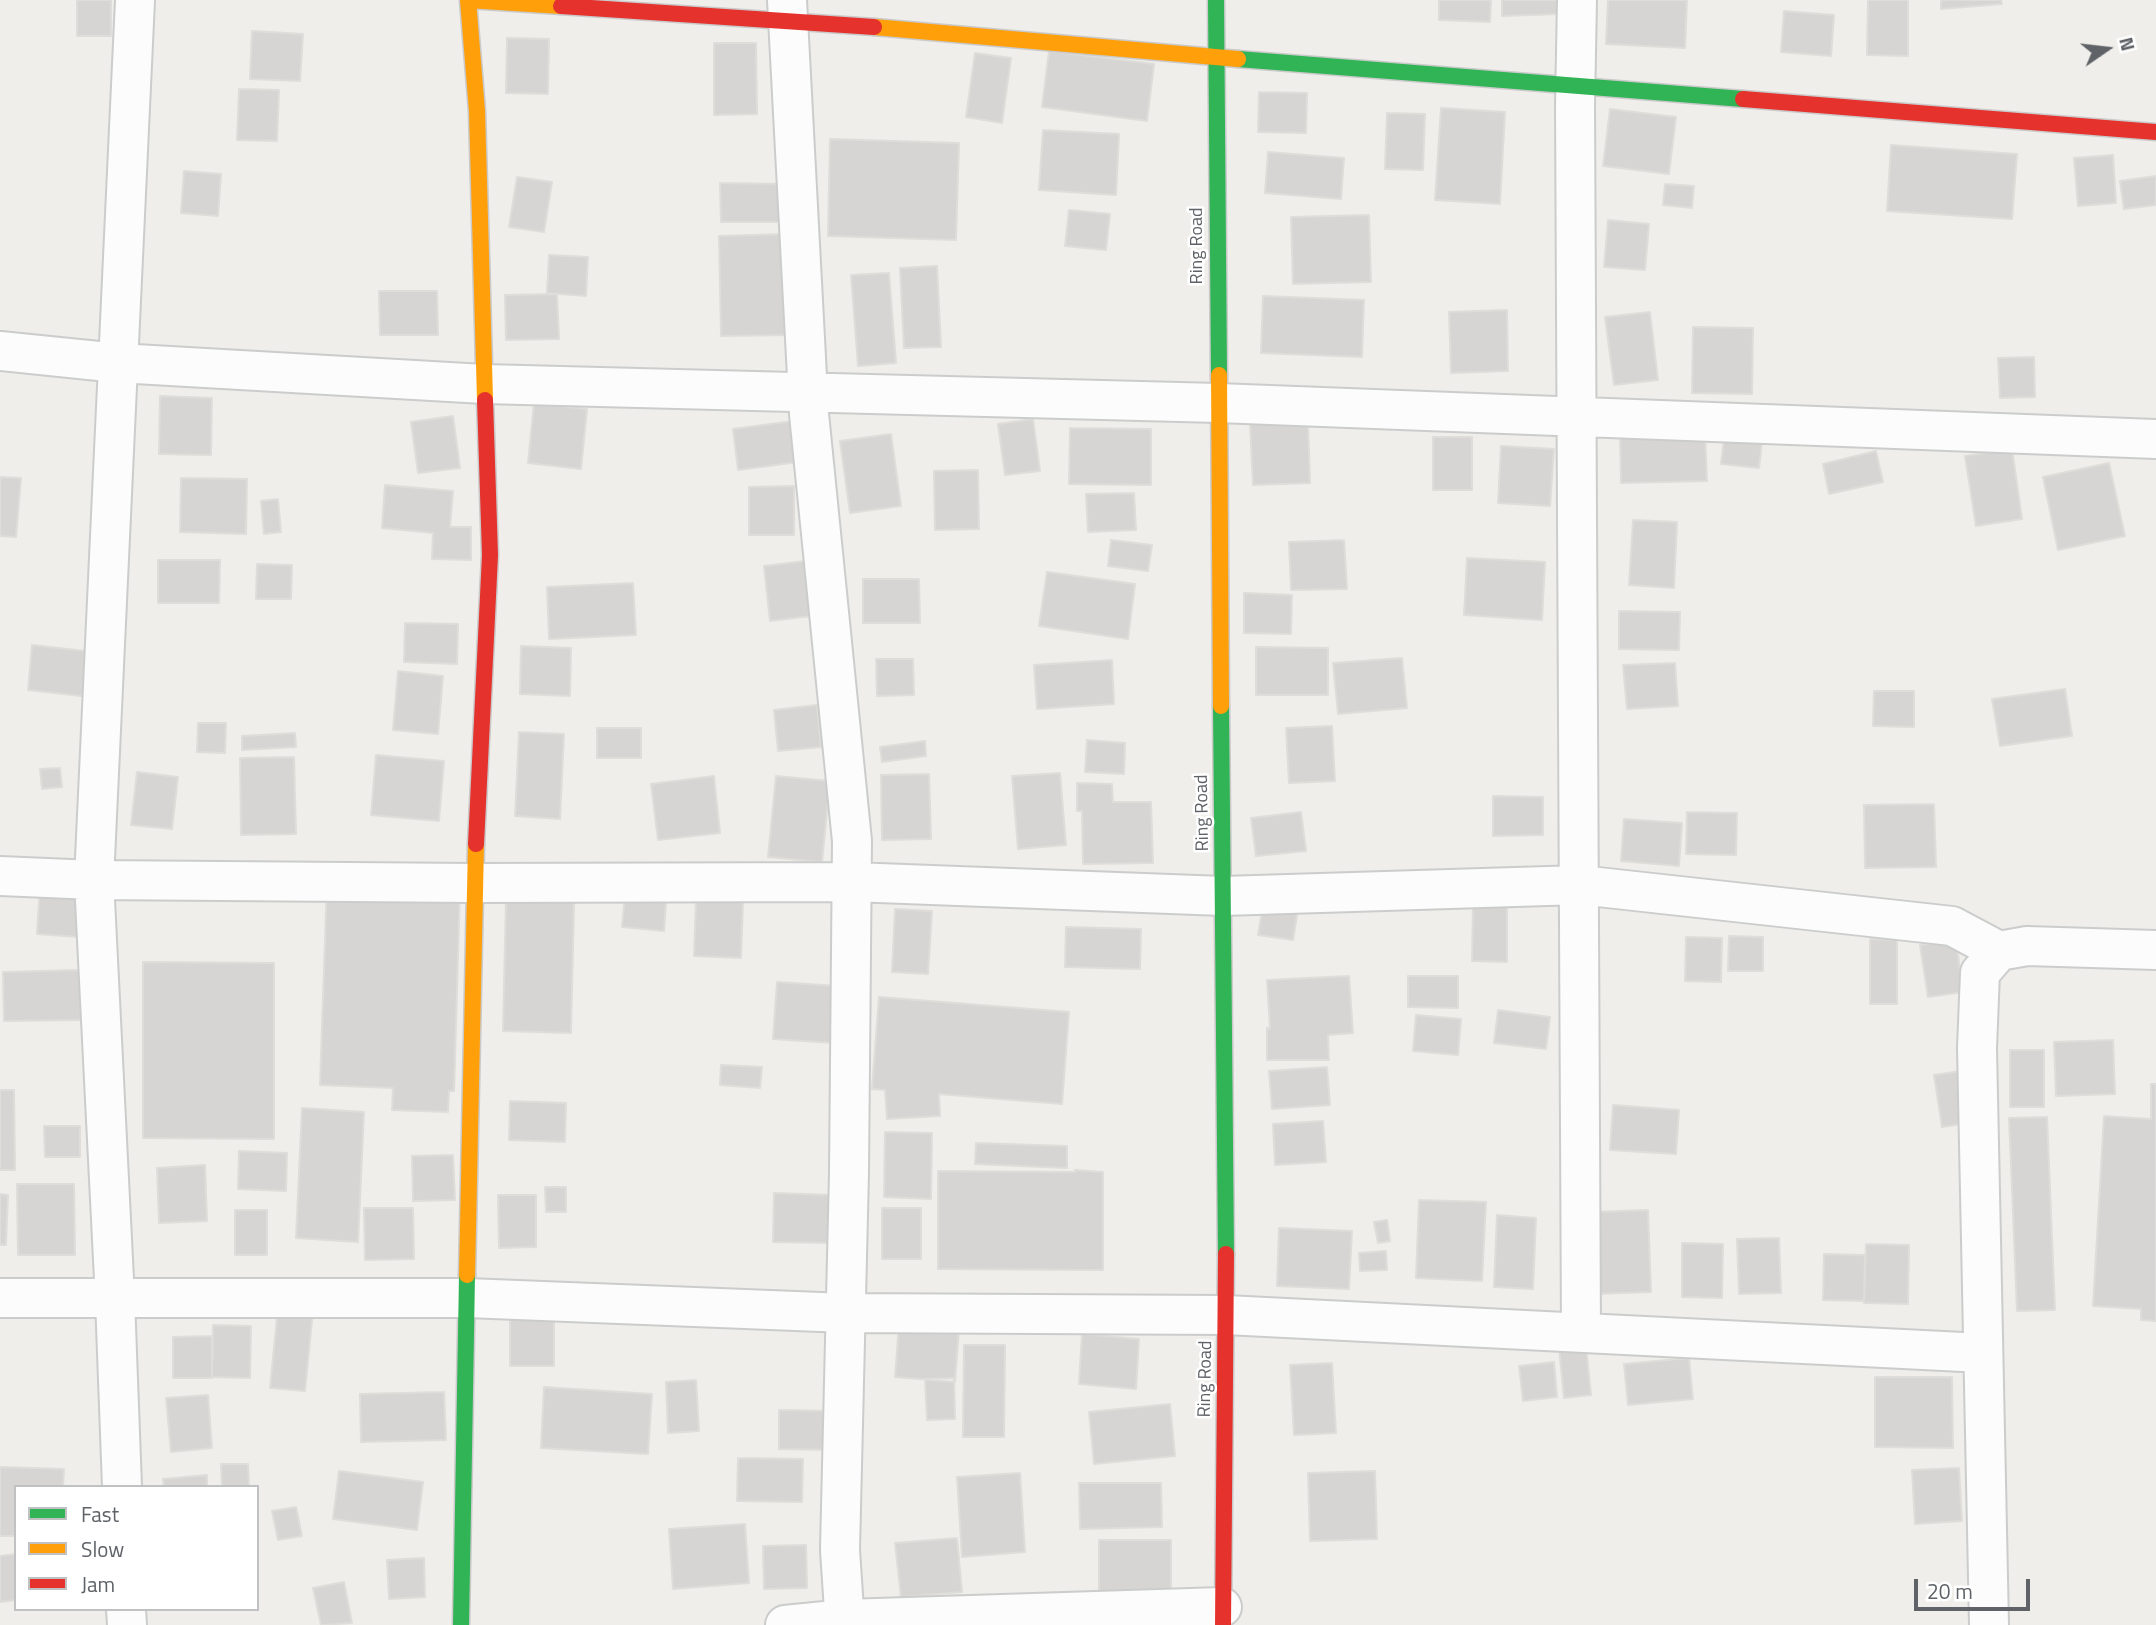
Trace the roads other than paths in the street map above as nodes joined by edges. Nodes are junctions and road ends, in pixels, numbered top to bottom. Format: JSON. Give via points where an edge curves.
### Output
{"nodes":[{"id":1,"x":135,"y":0,"type":"edge"},
{"id":2,"x":1216,"y":0,"type":"edge"},
{"id":3,"x":1577,"y":0,"type":"edge"},
{"id":4,"x":787,"y":10,"type":"edge"},
{"id":5,"x":1216,"y":57,"type":"junction"},
{"id":6,"x":1576,"y":85,"type":"junction"},
{"id":7,"x":2156,"y":132,"type":"edge"},
{"id":8,"x":0,"y":351,"type":"edge"},
{"id":9,"x":118,"y":363,"type":"junction"},
{"id":10,"x":484,"y":384,"type":"junction"},
{"id":11,"x":808,"y":393,"type":"junction"},
{"id":12,"x":1218,"y":403,"type":"junction"},
{"id":13,"x":1577,"y":417,"type":"junction"},
{"id":14,"x":2156,"y":439,"type":"edge"},
{"id":15,"x":0,"y":876,"type":"edge"},
{"id":16,"x":94,"y":880,"type":"junction"},
{"id":17,"x":474,"y":883,"type":"junction"},
{"id":18,"x":852,"y":883,"type":"junction"},
{"id":19,"x":1580,"y":885,"type":"junction"},
{"id":20,"x":1223,"y":896,"type":"junction"},
{"id":21,"x":2156,"y":950,"type":"edge"},
{"id":22,"x":1999,"y":951,"type":"junction"},
{"id":23,"x":0,"y":1298,"type":"edge"},
{"id":24,"x":115,"y":1298,"type":"junction"},
{"id":25,"x":467,"y":1298,"type":"junction"},
{"id":26,"x":846,"y":1313,"type":"junction"},
{"id":27,"x":1226,"y":1315,"type":"junction"},
{"id":28,"x":1581,"y":1333,"type":"junction"},
{"id":29,"x":1983,"y":1353,"type":"junction"},
{"id":30,"x":122,"y":1485,"type":"edge"},
{"id":31,"x":1223,"y":1616,"type":"edge"},
{"id":32,"x":845,"y":1622,"type":"edge"},
{"id":33,"x":461,"y":1625,"type":"edge"},
{"id":34,"x":785,"y":1625,"type":"edge"},
{"id":35,"x":1989,"y":1625,"type":"edge"}],
"edges":[{"from":1,"to":9,"type":"street"},
{"from":2,"to":5,"type":"street","name":"Ring Road"},
{"from":3,"to":6,"type":"street"},
{"from":4,"to":5,"type":"street"},
{"from":4,"to":10,"type":"street","via":[[468,0],[477,111]]},
{"from":4,"to":11,"type":"street"},
{"from":5,"to":6,"type":"street"},
{"from":5,"to":12,"type":"street","name":"Ring Road"},
{"from":6,"to":7,"type":"street"},
{"from":6,"to":13,"type":"street"},
{"from":8,"to":9,"type":"street"},
{"from":9,"to":10,"type":"street"},
{"from":9,"to":16,"type":"street"},
{"from":10,"to":11,"type":"street"},
{"from":10,"to":17,"type":"street","via":[[489,555]]},
{"from":11,"to":12,"type":"street"},
{"from":11,"to":18,"type":"street","via":[[852,841]]},
{"from":12,"to":13,"type":"street"},
{"from":12,"to":20,"type":"street","name":"Ring Road"},
{"from":13,"to":14,"type":"street"},
{"from":13,"to":19,"type":"street"},
{"from":15,"to":16,"type":"street"},
{"from":16,"to":17,"type":"street"},
{"from":16,"to":24,"type":"street"},
{"from":17,"to":18,"type":"street"},
{"from":17,"to":25,"type":"street"},
{"from":18,"to":20,"type":"street"},
{"from":18,"to":26,"type":"street"},
{"from":19,"to":20,"type":"street"},
{"from":19,"to":22,"type":"street","via":[[1951,926]]},
{"from":19,"to":28,"type":"street"},
{"from":20,"to":27,"type":"street","name":"Ring Road"},
{"from":21,"to":22,"type":"street","via":[[2027,946]]},
{"from":22,"to":29,"type":"street","via":[[1980,973],[1977,1048]]},
{"from":23,"to":24,"type":"street"},
{"from":24,"to":25,"type":"street"},
{"from":24,"to":30,"type":"street"},
{"from":25,"to":26,"type":"street"},
{"from":25,"to":33,"type":"street"},
{"from":26,"to":27,"type":"street"},
{"from":26,"to":32,"type":"street","via":[[840,1550]]},
{"from":27,"to":28,"type":"street"},
{"from":27,"to":31,"type":"street","name":"Ring Road"},
{"from":28,"to":29,"type":"street"},
{"from":29,"to":35,"type":"street"},
{"from":31,"to":32,"type":"street"},
{"from":32,"to":34,"type":"street"}]}
